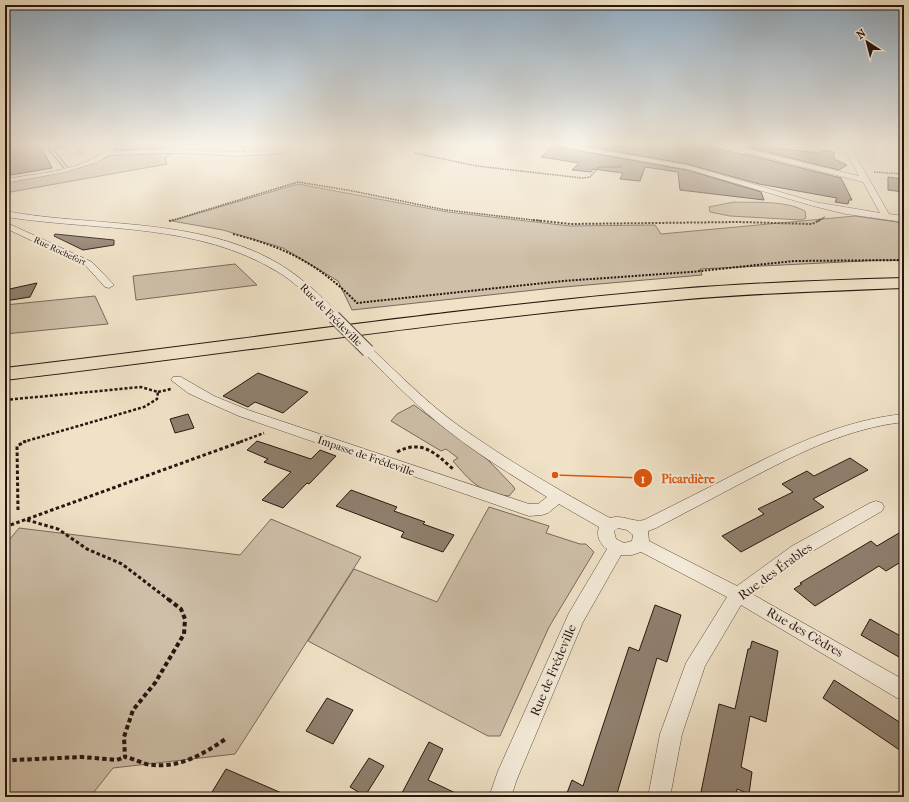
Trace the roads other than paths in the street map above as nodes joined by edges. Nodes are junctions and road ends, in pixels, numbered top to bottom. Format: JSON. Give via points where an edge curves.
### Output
{"nodes":[{"id":1,"x":739,"y":181,"type":"edge"},
{"id":2,"x":866,"y":181,"type":"edge"},
{"id":3,"x":9,"y":215,"type":"edge"},
{"id":4,"x":886,"y":217,"type":"junction"},
{"id":5,"x":904,"y":219,"type":"edge"},
{"id":6,"x":5,"y":221,"type":"edge"},
{"id":7,"x":5,"y":226,"type":"edge"},
{"id":8,"x":904,"y":274,"type":"edge"},
{"id":9,"x":904,"y":283,"type":"edge"},
{"id":10,"x":109,"y":285,"type":"dead end"},
{"id":11,"x":5,"y":361,"type":"edge"},
{"id":12,"x":5,"y":374,"type":"edge"},
{"id":13,"x":178,"y":380,"type":"dead end"},
{"id":14,"x":904,"y":418,"type":"edge"},
{"id":15,"x":558,"y":497,"type":"junction"},
{"id":16,"x":876,"y":507,"type":"dead end"},
{"id":17,"x":610,"y":526,"type":"junction"},
{"id":18,"x":639,"y":536,"type":"junction"},
{"id":19,"x":617,"y":547,"type":"junction"},
{"id":20,"x":739,"y":594,"type":"junction"},
{"id":21,"x":904,"y":691,"type":"edge"},
{"id":22,"x":500,"y":797,"type":"edge"},
{"id":23,"x":659,"y":797,"type":"edge"}],
"edges":[{"from":1,"to":4,"type":"street","via":[[792,199]]},
{"from":2,"to":4,"type":"street"},
{"from":3,"to":6,"type":"street"},
{"from":3,"to":15,"type":"street","name":"Rue de Frédeville","bridge":true,"via":[[156,230],[212,240],[253,255],[281,269],[302,285],[409,390],[453,428]]},
{"from":4,"to":5,"type":"street"},
{"from":7,"to":10,"type":"street","name":"Rue Rochefort","via":[[89,264]]},
{"from":8,"to":11,"type":"highway","via":[[771,278],[618,290]]},
{"from":9,"to":12,"type":"highway","via":[[733,291],[573,305]]},
{"from":13,"to":15,"type":"street","name":"Impasse de Frédeville","via":[[194,392],[246,414],[529,510],[542,509]]},
{"from":14,"to":18,"type":"street","via":[[859,425],[837,432],[770,462],[650,524]]},
{"from":15,"to":17,"type":"street","name":"Rue de Frédeville"},
{"from":16,"to":20,"type":"street","name":"Rue des Érables","via":[[798,551]]},
{"from":17,"to":18,"type":"street","via":[[620,522],[632,525]]},
{"from":17,"to":19,"type":"street","via":[[606,529],[606,537],[608,542]]},
{"from":18,"to":19,"type":"street","via":[[630,550]]},
{"from":18,"to":20,"type":"street","name":"Rue des Cèdres"},
{"from":19,"to":22,"type":"street","name":"Rue de Frédeville","via":[[575,619]]},
{"from":20,"to":21,"type":"street","name":"Rue des Cèdres"},
{"from":20,"to":23,"type":"street","name":"Rue des Érables","via":[[696,663],[671,734]]}]}
